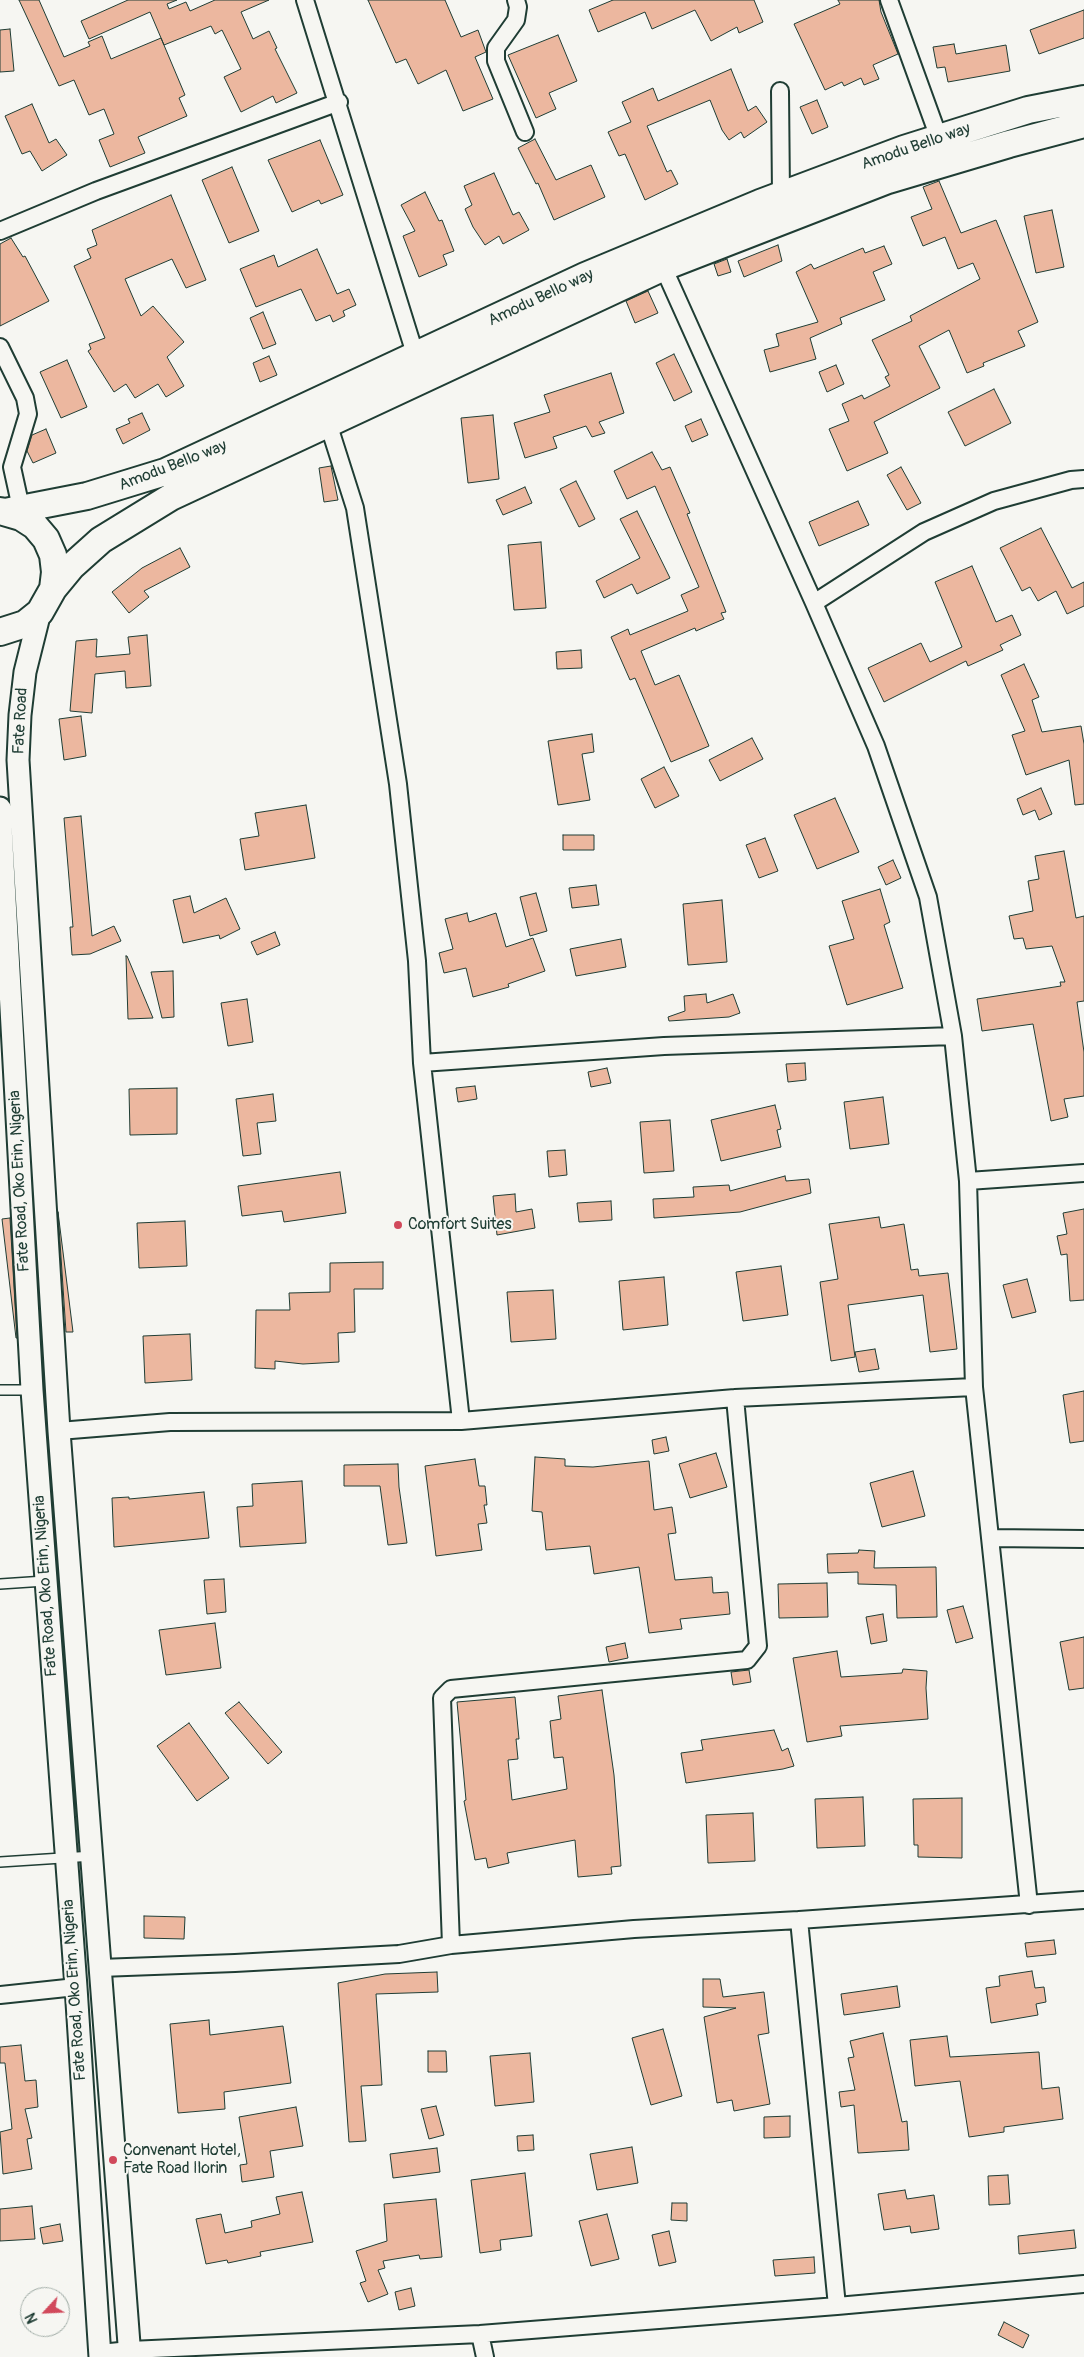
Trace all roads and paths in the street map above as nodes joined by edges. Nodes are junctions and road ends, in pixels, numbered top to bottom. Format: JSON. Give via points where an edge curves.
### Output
{"nodes":[{"id":1,"x":305,"y":0,"type":"edge"},
{"id":2,"x":516,"y":0,"type":"edge"},
{"id":3,"x":889,"y":0,"type":"edge"},
{"id":4,"x":780,"y":91,"type":"dead end"},
{"id":5,"x":1084,"y":98,"type":"edge"},
{"id":6,"x":339,"y":102,"type":"junction"},
{"id":7,"x":1084,"y":124,"type":"edge"},
{"id":8,"x":525,"y":132,"type":"dead end"},
{"id":9,"x":939,"y":138,"type":"junction"},
{"id":10,"x":781,"y":195,"type":"junction"},
{"id":11,"x":0,"y":231,"type":"edge"},
{"id":12,"x":659,"y":257,"type":"junction"},
{"id":13,"x":0,"y":347,"type":"edge"},
{"id":14,"x":416,"y":357,"type":"junction"},
{"id":15,"x":328,"y":423,"type":"junction"},
{"id":16,"x":1084,"y":479,"type":"edge"},
{"id":17,"x":8,"y":510,"type":"edge"},
{"id":18,"x":53,"y":588,"type":"junction"},
{"id":19,"x":814,"y":603,"type":"junction"},
{"id":20,"x":40,"y":612,"type":"junction"},
{"id":21,"x":0,"y":632,"type":"edge"},
{"id":22,"x":0,"y":808,"type":"edge"},
{"id":23,"x":0,"y":814,"type":"edge"},
{"id":24,"x":24,"y":832,"type":"joint"},
{"id":25,"x":953,"y":1036,"type":"junction"},
{"id":26,"x":422,"y":1063,"type":"junction"},
{"id":27,"x":1084,"y":1173,"type":"edge"},
{"id":28,"x":968,"y":1182,"type":"junction"},
{"id":29,"x":974,"y":1387,"type":"junction"},
{"id":30,"x":0,"y":1390,"type":"edge"},
{"id":31,"x":32,"y":1390,"type":"junction"},
{"id":32,"x":735,"y":1398,"type":"junction"},
{"id":33,"x":460,"y":1421,"type":"junction"},
{"id":34,"x":59,"y":1431,"type":"junction"},
{"id":35,"x":991,"y":1538,"type":"junction"},
{"id":36,"x":1084,"y":1539,"type":"edge"},
{"id":37,"x":46,"y":1581,"type":"junction"},
{"id":38,"x":0,"y":1584,"type":"edge"},
{"id":39,"x":93,"y":1856,"type":"junction"},
{"id":40,"x":65,"y":1858,"type":"junction"},
{"id":41,"x":0,"y":1862,"type":"edge"},
{"id":42,"x":1084,"y":1900,"type":"edge"},
{"id":43,"x":1029,"y":1905,"type":"junction"},
{"id":44,"x":800,"y":1920,"type":"junction"},
{"id":45,"x":451,"y":1945,"type":"junction"},
{"id":46,"x":100,"y":1968,"type":"junction"},
{"id":47,"x":76,"y":1987,"type":"junction"},
{"id":48,"x":0,"y":1995,"type":"edge"},
{"id":49,"x":1084,"y":2284,"type":"edge"},
{"id":50,"x":837,"y":2306,"type":"junction"},
{"id":51,"x":480,"y":2334,"type":"junction"},
{"id":52,"x":130,"y":2353,"type":"edge"},
{"id":53,"x":100,"y":2355,"type":"edge"},
{"id":54,"x":485,"y":2357,"type":"edge"}],
"edges":[{"from":1,"to":6,"type":"street"},
{"from":2,"to":8,"type":"street","via":[[516,20],[496,48],[496,61]]},
{"from":3,"to":9,"type":"street"},
{"from":4,"to":10,"type":"street"},
{"from":5,"to":9,"type":"main road","name":"Amodu Bello way","via":[[1028,110]]},
{"from":6,"to":11,"type":"street","via":[[96,191]]},
{"from":6,"to":14,"type":"street"},
{"from":7,"to":12,"type":"main road","name":"Amodu Bello way","via":[[888,180]]},
{"from":9,"to":10,"type":"main road","name":"Amodu Bello way"},
{"from":10,"to":12,"type":"main road","name":"Amodu Bello way"},
{"from":12,"to":14,"type":"main road","name":"Amodu Bello way","via":[[585,276]]},
{"from":12,"to":15,"type":"main road","name":"Amodu Bello way"},
{"from":12,"to":19,"type":"street"},
{"from":13,"to":17,"type":"street","via":[[25,398],[28,414],[12,467]]},
{"from":14,"to":17,"type":"main road","name":"Amodu Bello way","via":[[165,472],[87,496]]},
{"from":15,"to":18,"type":"main road","name":"Amodu Bello way","via":[[227,469],[131,520],[101,540]]},
{"from":15,"to":26,"type":"street","via":[[355,508],[398,784],[417,961]]},
{"from":16,"to":19,"type":"street","via":[[994,501],[924,532]]},
{"from":17,"to":18,"type":"main road","via":[[28,522],[46,539],[55,572]]},
{"from":18,"to":20,"type":"main road","name":"Amodu Bello way"},
{"from":19,"to":25,"type":"street","via":[[876,746],[928,897]]},
{"from":20,"to":21,"type":"main road","via":[[25,624]]},
{"from":20,"to":24,"type":"street","name":"Fate Road","via":[[24,672],[20,715],[18,760]]},
{"from":22,"to":23,"type":"street"},
{"from":23,"to":31,"type":"street","name":"Fate Road, Oko Erin, Nigeria"},
{"from":24,"to":34,"type":"street","name":"Fate Road, Oko Erin, Nigeria"},
{"from":25,"to":26,"type":"street","via":[[654,1046]]},
{"from":25,"to":28,"type":"street"},
{"from":26,"to":33,"type":"street"},
{"from":27,"to":28,"type":"street"},
{"from":28,"to":29,"type":"street"},
{"from":29,"to":32,"type":"street"},
{"from":29,"to":35,"type":"street"},
{"from":30,"to":31,"type":"lane"},
{"from":31,"to":37,"type":"street","name":"Fate Road, Oko Erin, Nigeria"},
{"from":32,"to":33,"type":"street"},
{"from":32,"to":45,"type":"street","via":[[758,1646],[747,1660],[451,1689],[442,1698]]},
{"from":33,"to":34,"type":"street","via":[[170,1422]]},
{"from":34,"to":39,"type":"street","name":"Fate Road, Oko Erin, Nigeria"},
{"from":35,"to":36,"type":"street"},
{"from":35,"to":43,"type":"street"},
{"from":37,"to":38,"type":"lane"},
{"from":37,"to":40,"type":"street","name":"Fate Road, Oko Erin, Nigeria"},
{"from":39,"to":40,"type":"lane"},
{"from":39,"to":46,"type":"street","name":"Fate Road, Oko Erin, Nigeria"},
{"from":40,"to":41,"type":"lane"},
{"from":40,"to":47,"type":"street","name":"Fate Road, Oko Erin, Nigeria"},
{"from":42,"to":43,"type":"street"},
{"from":43,"to":44,"type":"street"},
{"from":44,"to":45,"type":"street","via":[[634,1929]]},
{"from":44,"to":50,"type":"street"},
{"from":45,"to":46,"type":"street","via":[[399,1954]]},
{"from":46,"to":52,"type":"street","name":"Fate Road, Oko Erin, Nigeria"},
{"from":47,"to":48,"type":"street"},
{"from":47,"to":53,"type":"street","name":"Fate Road, Oko Erin, Nigeria"},
{"from":49,"to":50,"type":"street"},
{"from":50,"to":51,"type":"street"},
{"from":51,"to":52,"type":"street"},
{"from":51,"to":54,"type":"street"},
{"from":52,"to":53,"type":"street"}]}
